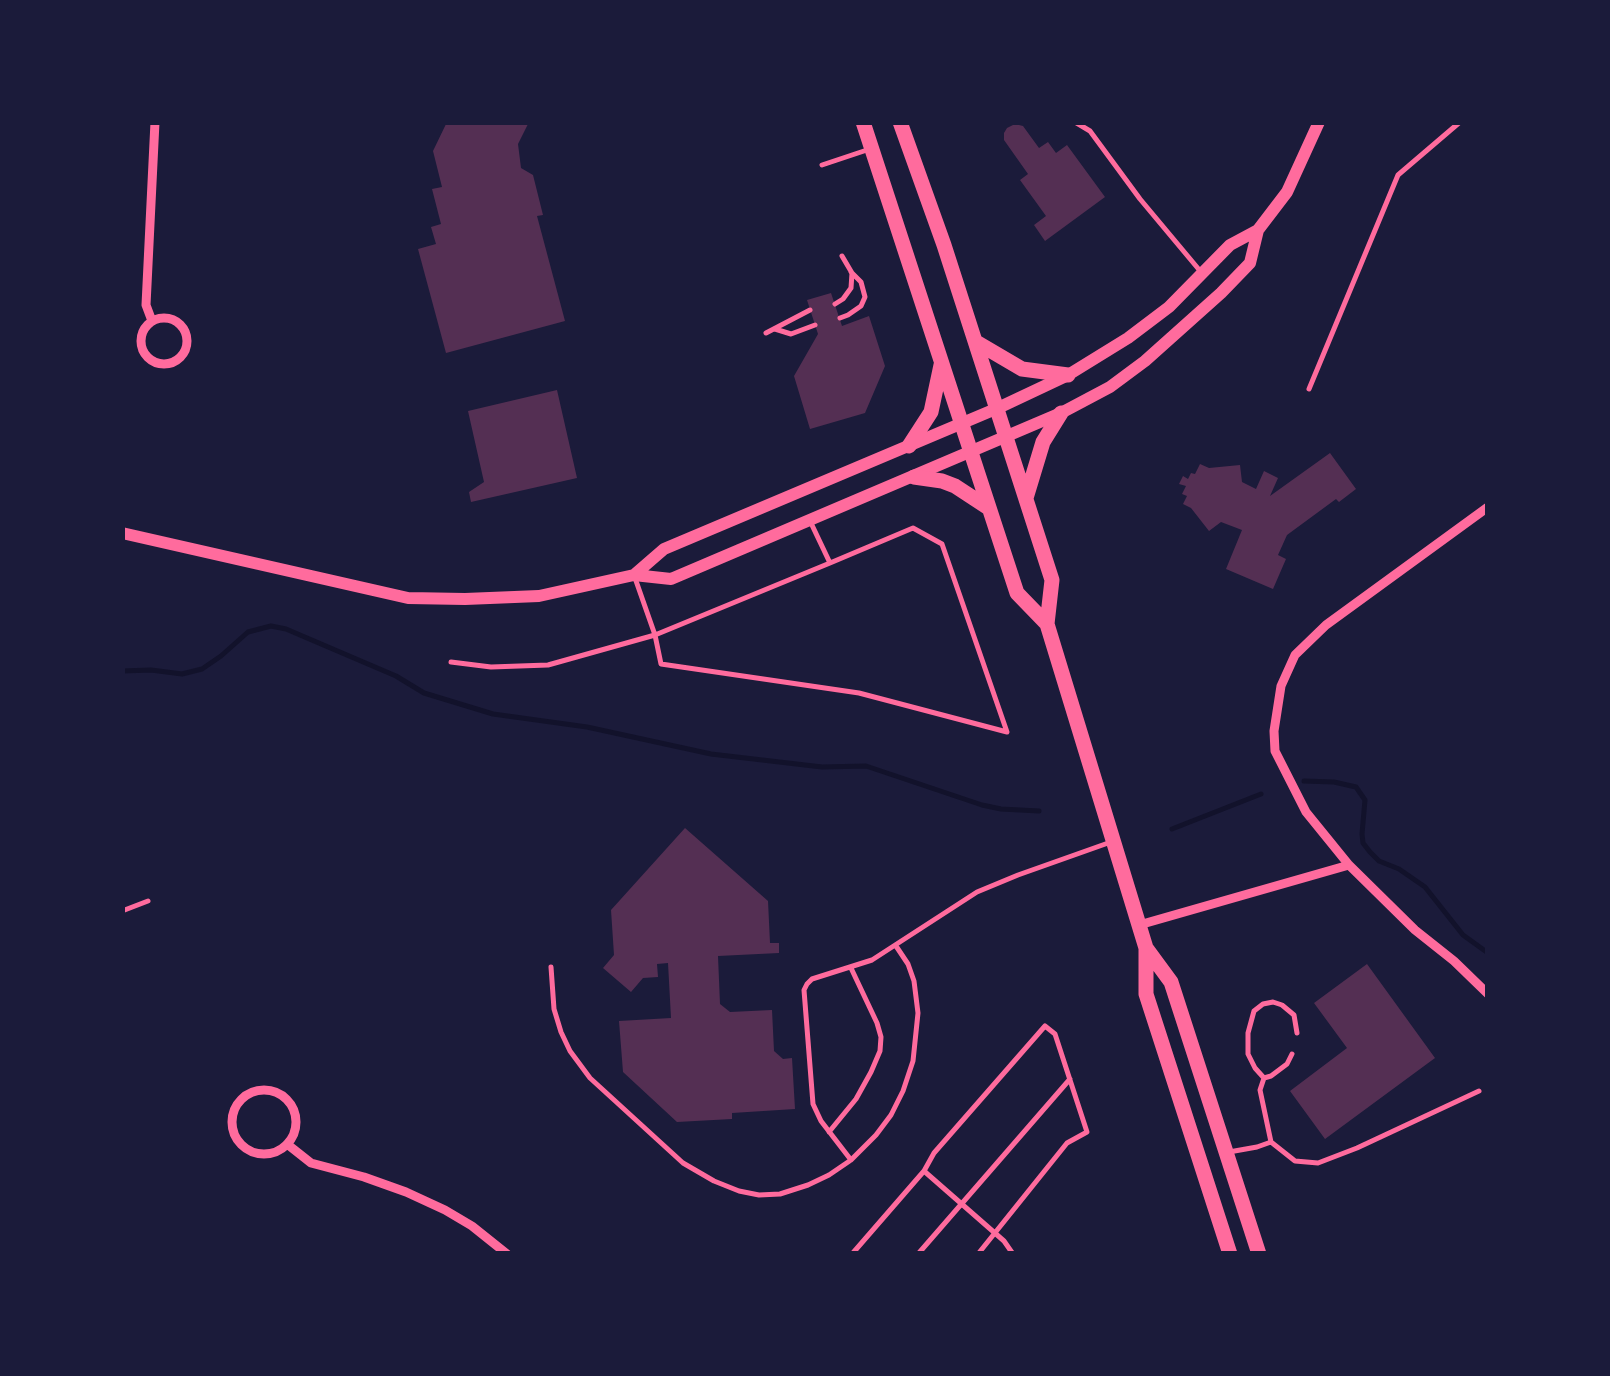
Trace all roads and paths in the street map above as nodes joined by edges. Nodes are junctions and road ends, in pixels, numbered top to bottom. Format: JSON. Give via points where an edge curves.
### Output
{"nodes":[{"id":1,"x":156,"y":122,"type":"edge"},
{"id":2,"x":864,"y":122,"type":"edge"},
{"id":3,"x":900,"y":122,"type":"edge"},
{"id":4,"x":1075,"y":122,"type":"edge"},
{"id":5,"x":1320,"y":122,"type":"edge"},
{"id":6,"x":1460,"y":122,"type":"edge"},
{"id":7,"x":872,"y":148,"type":"junction"},
{"id":8,"x":822,"y":165,"type":"dead end"},
{"id":9,"x":1258,"y":230,"type":"junction"},
{"id":10,"x":842,"y":256,"type":"dead end"},
{"id":11,"x":851,"y":272,"type":"junction"},
{"id":12,"x":1202,"y":274,"type":"junction"},
{"id":13,"x":835,"y":304,"type":"dead end"},
{"id":14,"x":810,"y":310,"type":"dead end"},
{"id":15,"x":840,"y":318,"type":"dead end"},
{"id":16,"x":152,"y":321,"type":"junction"},
{"id":17,"x":815,"y":325,"type":"dead end"},
{"id":18,"x":775,"y":329,"type":"junction"},
{"id":19,"x":766,"y":332,"type":"dead end"},
{"id":20,"x":976,"y":342,"type":"junction"},
{"id":21,"x":941,"y":361,"type":"junction"},
{"id":22,"x":1068,"y":375,"type":"junction"},
{"id":23,"x":1309,"y":389,"type":"dead end"},
{"id":24,"x":998,"y":408,"type":"junction"},
{"id":25,"x":1061,"y":413,"type":"junction"},
{"id":26,"x":961,"y":423,"type":"junction"},
{"id":27,"x":1006,"y":436,"type":"junction"},
{"id":28,"x":909,"y":446,"type":"junction"},
{"id":29,"x":970,"y":452,"type":"junction"},
{"id":30,"x":914,"y":476,"type":"junction"},
{"id":31,"x":1026,"y":498,"type":"junction"},
{"id":32,"x":1488,"y":506,"type":"edge"},
{"id":33,"x":988,"y":508,"type":"junction"},
{"id":34,"x":810,"y":520,"type":"junction"},
{"id":35,"x":122,"y":533,"type":"edge"},
{"id":36,"x":830,"y":563,"type":"junction"},
{"id":37,"x":634,"y":575,"type":"junction"},
{"id":38,"x":1047,"y":624,"type":"junction"},
{"id":39,"x":655,"y":635,"type":"junction"},
{"id":40,"x":451,"y":662,"type":"dead end"},
{"id":41,"x":1114,"y":842,"type":"junction"},
{"id":42,"x":1349,"y":865,"type":"junction"},
{"id":43,"x":148,"y":901,"type":"dead end"},
{"id":44,"x":122,"y":911,"type":"edge"},
{"id":45,"x":1139,"y":925,"type":"junction"},
{"id":46,"x":896,"y":946,"type":"junction"},
{"id":47,"x":1146,"y":948,"type":"junction"},
{"id":48,"x":551,"y":966,"type":"dead end"},
{"id":49,"x":851,"y":968,"type":"junction"},
{"id":50,"x":1488,"y":994,"type":"edge"},
{"id":51,"x":1297,"y":1033,"type":"dead end"},
{"id":52,"x":1292,"y":1054,"type":"dead end"},
{"id":53,"x":1264,"y":1078,"type":"junction"},
{"id":54,"x":1070,"y":1080,"type":"junction"},
{"id":55,"x":1478,"y":1091,"type":"dead end"},
{"id":56,"x":1187,"y":1120,"type":"junction"},
{"id":57,"x":829,"y":1132,"type":"junction"},
{"id":58,"x":1270,"y":1142,"type":"junction"},
{"id":59,"x":287,"y":1144,"type":"junction"},
{"id":60,"x":1226,"y":1153,"type":"junction"},
{"id":61,"x":851,"y":1160,"type":"junction"},
{"id":62,"x":924,"y":1171,"type":"junction"},
{"id":63,"x":961,"y":1203,"type":"junction"},
{"id":64,"x":995,"y":1234,"type":"junction"},
{"id":65,"x":507,"y":1254,"type":"edge"},
{"id":66,"x":852,"y":1254,"type":"edge"},
{"id":67,"x":918,"y":1254,"type":"edge"},
{"id":68,"x":978,"y":1254,"type":"edge"},
{"id":69,"x":1013,"y":1254,"type":"edge"},
{"id":70,"x":1230,"y":1254,"type":"edge"},
{"id":71,"x":1259,"y":1254,"type":"edge"}],
"edges":[{"from":1,"to":16,"type":"street","via":[[146,305]]},
{"from":2,"to":7,"type":"main road"},
{"from":3,"to":20,"type":"main road"},
{"from":4,"to":12,"type":"lane","via":[[1090,131]]},
{"from":5,"to":9,"type":"main road","via":[[1287,192]]},
{"from":6,"to":23,"type":"lane","via":[[1398,175]]},
{"from":7,"to":8,"type":"lane"},
{"from":7,"to":21,"type":"main road"},
{"from":9,"to":12,"type":"main road","via":[[1230,245]]},
{"from":9,"to":25,"type":"main road","via":[[1250,263],[1222,294],[1110,387]]},
{"from":10,"to":11,"type":"lane"},
{"from":11,"to":13,"type":"lane","via":[[851,288]]},
{"from":11,"to":15,"type":"lane","via":[[864,297]]},
{"from":12,"to":22,"type":"main road","via":[[1128,338]]},
{"from":14,"to":18,"type":"lane"},
{"from":16,"to":16,"type":"street","via":[[142,333],[142,348],[152,360],[174,362],[184,351],[184,330],[166,318]]},
{"from":17,"to":18,"type":"lane","via":[[791,334]]},
{"from":18,"to":19,"type":"lane"},
{"from":20,"to":22,"type":"main road","via":[[1022,368]]},
{"from":20,"to":24,"type":"main road"},
{"from":21,"to":26,"type":"main road"},
{"from":21,"to":28,"type":"main road","via":[[931,412]]},
{"from":22,"to":24,"type":"main road"},
{"from":24,"to":26,"type":"main road"},
{"from":24,"to":27,"type":"main road"},
{"from":25,"to":27,"type":"main road"},
{"from":25,"to":31,"type":"main road"},
{"from":26,"to":28,"type":"main road"},
{"from":26,"to":29,"type":"main road"},
{"from":27,"to":29,"type":"main road"},
{"from":27,"to":31,"type":"main road"},
{"from":28,"to":37,"type":"main road","via":[[664,549]]},
{"from":29,"to":30,"type":"main road"},
{"from":29,"to":33,"type":"main road"},
{"from":30,"to":33,"type":"main road","via":[[955,486]]},
{"from":30,"to":34,"type":"main road"},
{"from":31,"to":38,"type":"main road","via":[[1052,580]]},
{"from":32,"to":42,"type":"street","via":[[1326,625],[1295,655],[1281,686],[1274,752],[1306,812]]},
{"from":33,"to":38,"type":"main road","via":[[1016,593]]},
{"from":34,"to":36,"type":"lane"},
{"from":34,"to":37,"type":"main road","via":[[670,579]]},
{"from":35,"to":37,"type":"main road","via":[[408,598],[539,596]]},
{"from":36,"to":39,"type":"lane"},
{"from":36,"to":39,"type":"lane","via":[[914,528],[942,544],[1006,732],[859,693],[661,664]]},
{"from":37,"to":39,"type":"lane"},
{"from":38,"to":41,"type":"main road"},
{"from":39,"to":40,"type":"lane","via":[[548,666]]},
{"from":41,"to":45,"type":"main road"},
{"from":41,"to":46,"type":"lane","via":[[977,892]]},
{"from":42,"to":45,"type":"street"},
{"from":42,"to":50,"type":"street"},
{"from":43,"to":44,"type":"lane"},
{"from":45,"to":47,"type":"main road"},
{"from":46,"to":49,"type":"lane"},
{"from":46,"to":61,"type":"lane","via":[[917,995],[913,1062],[890,1115]]},
{"from":47,"to":56,"type":"main road","via":[[1146,994]]},
{"from":47,"to":60,"type":"main road","via":[[1171,982]]},
{"from":48,"to":61,"type":"lane","via":[[554,1009],[570,1051],[590,1078],[683,1163],[758,1195],[808,1185]]},
{"from":49,"to":57,"type":"lane","via":[[878,1023],[880,1051]]},
{"from":49,"to":57,"type":"lane","via":[[812,979],[804,990],[813,1104]]},
{"from":51,"to":53,"type":"lane","via":[[1294,1015],[1282,1005],[1254,1011],[1248,1054]]},
{"from":52,"to":53,"type":"lane"},
{"from":53,"to":58,"type":"lane","via":[[1260,1090]]},
{"from":54,"to":62,"type":"lane","via":[[1055,1034],[1045,1026]]},
{"from":54,"to":63,"type":"lane"},
{"from":54,"to":64,"type":"lane","via":[[1087,1132],[1067,1143]]},
{"from":55,"to":58,"type":"lane","via":[[1318,1162],[1295,1161]]},
{"from":56,"to":60,"type":"main road"},
{"from":56,"to":70,"type":"main road"},
{"from":57,"to":61,"type":"lane"},
{"from":58,"to":60,"type":"lane"},
{"from":59,"to":59,"type":"street","via":[[296,1127],[287,1099],[270,1090],[242,1098],[232,1116],[240,1144],[269,1154]]},
{"from":59,"to":65,"type":"street","via":[[310,1163],[446,1210]]},
{"from":60,"to":71,"type":"main road"},
{"from":62,"to":63,"type":"lane"},
{"from":62,"to":66,"type":"lane"},
{"from":63,"to":64,"type":"lane"},
{"from":63,"to":67,"type":"lane"},
{"from":64,"to":68,"type":"lane"},
{"from":64,"to":69,"type":"lane"}]}
